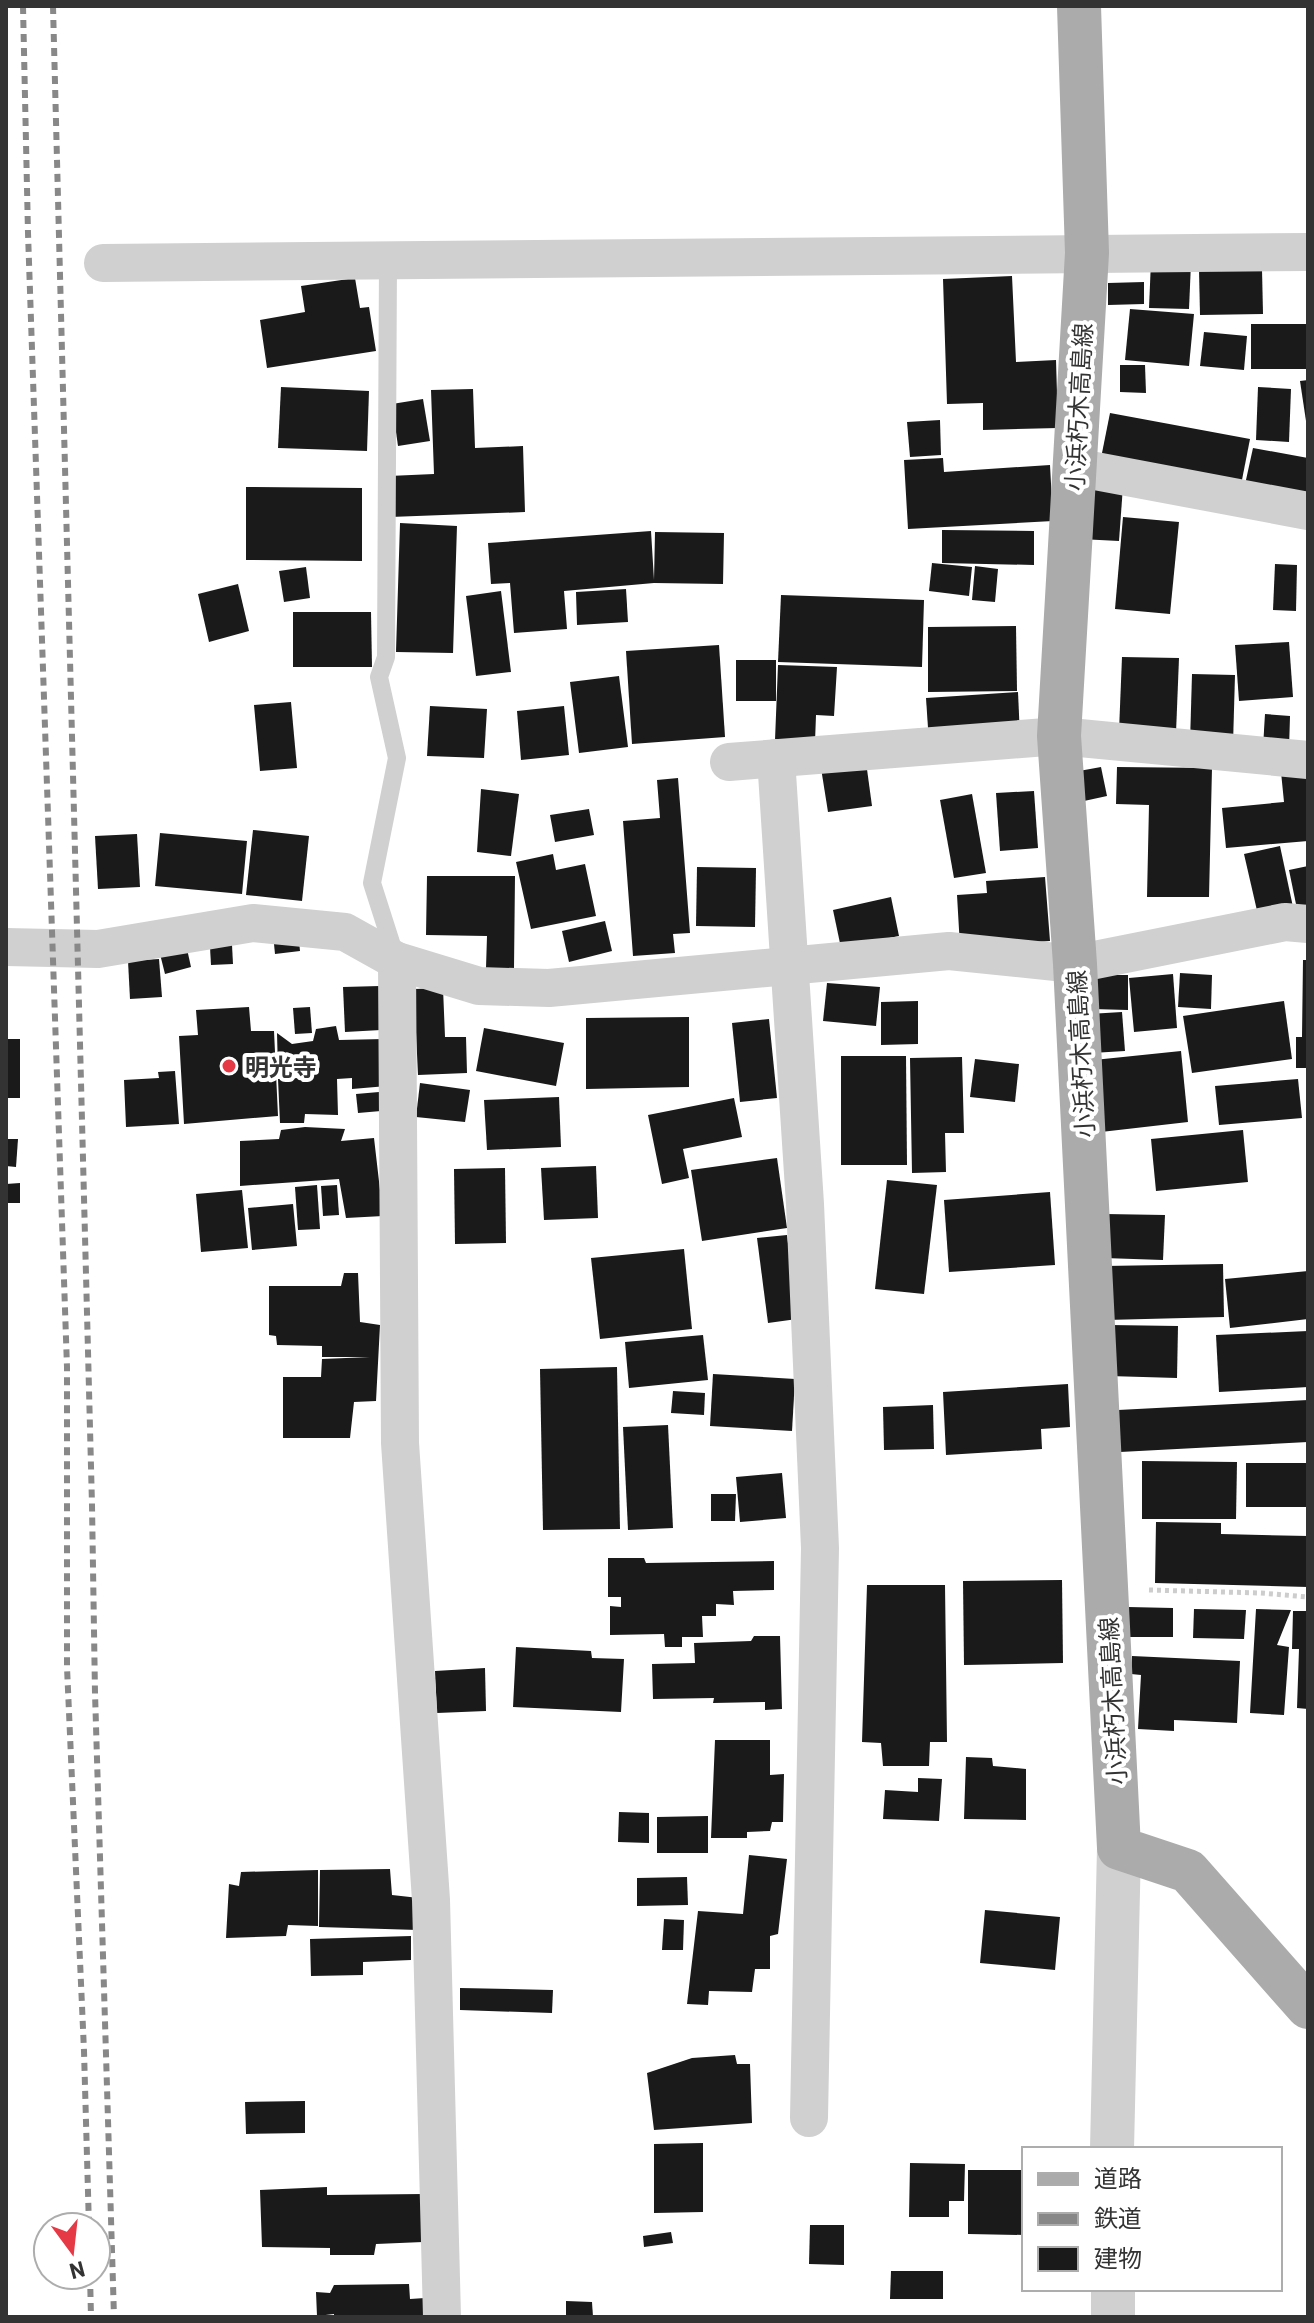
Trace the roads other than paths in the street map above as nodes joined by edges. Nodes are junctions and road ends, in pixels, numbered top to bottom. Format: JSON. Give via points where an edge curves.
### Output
{"nodes":[{"id":1,"x":1079,"y":6,"type":"edge"},
{"id":2,"x":1308,"y":252,"type":"edge"},
{"id":3,"x":1087,"y":253,"type":"junction"},
{"id":4,"x":388,"y":260,"type":"junction"},
{"id":5,"x":103,"y":263,"type":"dead end"},
{"id":6,"x":1074,"y":467,"type":"junction"},
{"id":7,"x":1308,"y":511,"type":"edge"},
{"id":8,"x":1059,"y":736,"type":"junction"},
{"id":9,"x":776,"y":758,"type":"junction"},
{"id":10,"x":1308,"y":760,"type":"edge"},
{"id":11,"x":729,"y":762,"type":"dead end"},
{"id":12,"x":1308,"y":924,"type":"edge"},
{"id":13,"x":6,"y":947,"type":"edge"},
{"id":14,"x":397,"y":961,"type":"junction"},
{"id":15,"x":1075,"y":964,"type":"junction"},
{"id":16,"x":788,"y":965,"type":"junction"},
{"id":17,"x":1119,"y":1848,"type":"junction"},
{"id":18,"x":1308,"y":2007,"type":"edge"},
{"id":19,"x":809,"y":2118,"type":"dead end"},
{"id":20,"x":1112,"y":2147,"type":"edge"},
{"id":21,"x":1113,"y":2291,"type":"edge"},
{"id":22,"x":442,"y":2317,"type":"edge"},
{"id":23,"x":1113,"y":2317,"type":"edge"}],
"edges":[{"from":1,"to":3,"type":"main road","name":"小浜朽木高島線"},
{"from":2,"to":3,"type":"street"},
{"from":3,"to":4,"type":"street"},
{"from":3,"to":6,"type":"main road","name":"小浜朽木高島線"},
{"from":4,"to":5,"type":"street"},
{"from":4,"to":14,"type":"lane","via":[[386,657],[379,677],[397,758],[372,883]]},
{"from":6,"to":7,"type":"street"},
{"from":6,"to":8,"type":"main road","name":"小浜朽木高島線"},
{"from":8,"to":9,"type":"street"},
{"from":8,"to":10,"type":"street"},
{"from":8,"to":15,"type":"main road","name":"小浜朽木高島線"},
{"from":9,"to":11,"type":"street"},
{"from":9,"to":16,"type":"street"},
{"from":12,"to":15,"type":"street","via":[[1285,922]]},
{"from":13,"to":14,"type":"street","via":[[98,949],[253,923],[345,932]]},
{"from":14,"to":16,"type":"street","via":[[479,986],[549,988]]},
{"from":14,"to":22,"type":"street","via":[[400,1443],[431,1900]]},
{"from":15,"to":16,"type":"street","via":[[949,951]]},
{"from":15,"to":17,"type":"main road","name":"小浜朽木高島線"},
{"from":16,"to":19,"type":"street","via":[[820,1548]]},
{"from":17,"to":18,"type":"main road","via":[[1188,1871]]},
{"from":17,"to":20,"type":"street"},
{"from":21,"to":23,"type":"street"}]}
